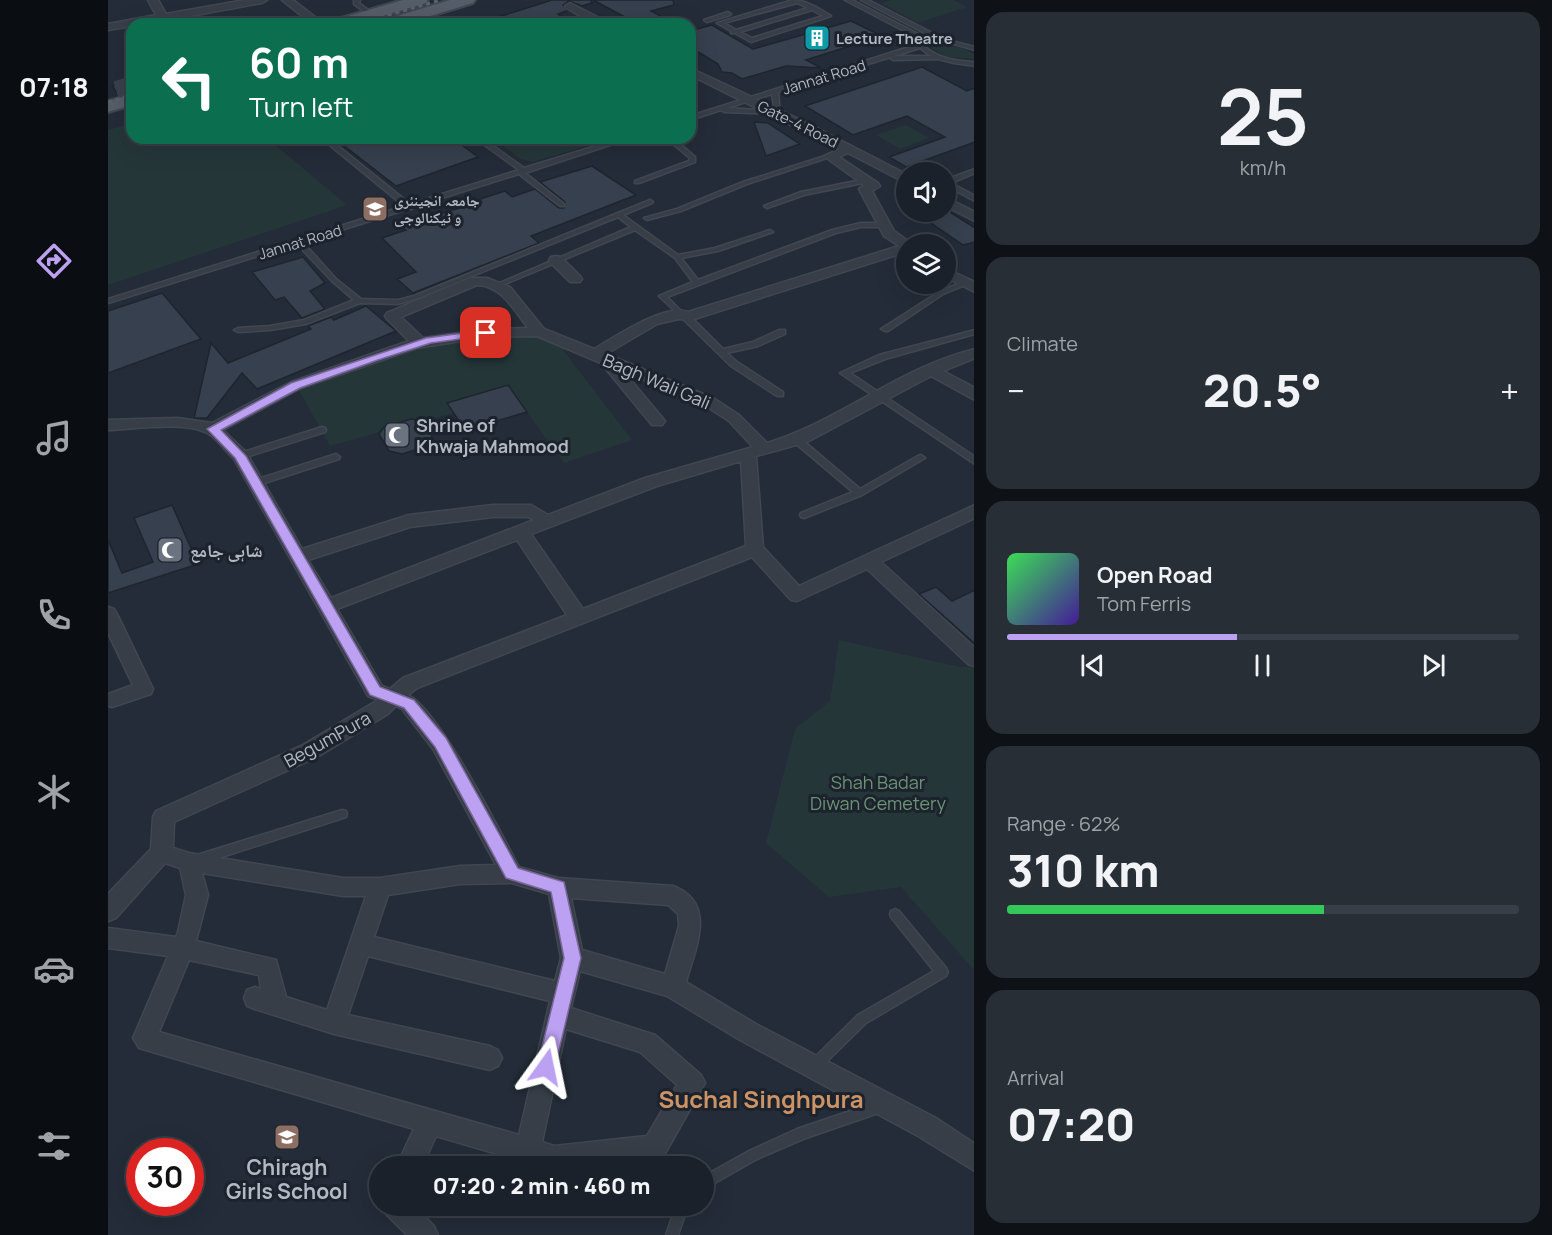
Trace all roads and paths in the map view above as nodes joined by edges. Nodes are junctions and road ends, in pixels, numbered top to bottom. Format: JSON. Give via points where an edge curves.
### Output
{"nodes":[{"id":1,"x":153,"y":0,"type":"edge"},
{"id":2,"x":262,"y":0,"type":"edge"},
{"id":3,"x":287,"y":0,"type":"edge"},
{"id":4,"x":357,"y":0,"type":"edge"},
{"id":5,"x":420,"y":0,"type":"edge"},
{"id":6,"x":467,"y":0,"type":"edge"},
{"id":7,"x":777,"y":0,"type":"edge"},
{"id":8,"x":796,"y":0,"type":"edge"},
{"id":9,"x":848,"y":0,"type":"edge"},
{"id":10,"x":864,"y":0,"type":"edge"},
{"id":11,"x":570,"y":6,"type":"dead end"},
{"id":12,"x":813,"y":8,"type":"junction"},
{"id":13,"x":370,"y":14,"type":"junction"},
{"id":14,"x":163,"y":18,"type":"joint"},
{"id":15,"x":311,"y":18,"type":"edge"},
{"id":16,"x":356,"y":18,"type":"edge"},
{"id":17,"x":406,"y":18,"type":"edge"},
{"id":18,"x":592,"y":18,"type":"edge"},
{"id":19,"x":707,"y":20,"type":"dead end"},
{"id":20,"x":126,"y":24,"type":"edge"},
{"id":21,"x":108,"y":27,"type":"edge"},
{"id":22,"x":733,"y":32,"type":"junction"},
{"id":23,"x":946,"y":42,"type":"junction"},
{"id":24,"x":926,"y":43,"type":"junction"},
{"id":25,"x":974,"y":50,"type":"edge"},
{"id":26,"x":884,"y":58,"type":"junction"},
{"id":27,"x":942,"y":58,"type":"junction"},
{"id":28,"x":973,"y":65,"type":"edge"},
{"id":29,"x":696,"y":74,"type":"edge"},
{"id":30,"x":775,"y":92,"type":"junction"},
{"id":31,"x":117,"y":94,"type":"tunnel mouth"},
{"id":32,"x":748,"y":100,"type":"junction"},
{"id":33,"x":108,"y":107,"type":"edge"},
{"id":34,"x":719,"y":109,"type":"junction"},
{"id":35,"x":778,"y":113,"type":"junction"},
{"id":36,"x":696,"y":116,"type":"edge"},
{"id":37,"x":331,"y":144,"type":"edge"},
{"id":38,"x":485,"y":144,"type":"edge"},
{"id":39,"x":609,"y":144,"type":"edge"},
{"id":40,"x":677,"y":144,"type":"edge"},
{"id":41,"x":849,"y":149,"type":"junction"},
{"id":42,"x":830,"y":156,"type":"junction"},
{"id":43,"x":522,"y":171,"type":"junction"},
{"id":44,"x":974,"y":171,"type":"edge"},
{"id":45,"x":896,"y":174,"type":"edge"},
{"id":46,"x":956,"y":179,"type":"edge"},
{"id":47,"x":866,"y":181,"type":"junction"},
{"id":48,"x":637,"y":182,"type":"dead end"},
{"id":49,"x":956,"y":189,"type":"edge"},
{"id":50,"x":974,"y":198,"type":"edge"},
{"id":51,"x":650,"y":202,"type":"dead end"},
{"id":52,"x":562,"y":205,"type":"dead end"},
{"id":53,"x":767,"y":206,"type":"dead end"},
{"id":54,"x":956,"y":207,"type":"edge"},
{"id":55,"x":410,"y":208,"type":"junction"},
{"id":56,"x":619,"y":215,"type":"junction"},
{"id":57,"x":974,"y":216,"type":"edge"},
{"id":58,"x":647,"y":218,"type":"dead end"},
{"id":59,"x":885,"y":225,"type":"junction"},
{"id":60,"x":636,"y":227,"type":"junction"},
{"id":61,"x":770,"y":232,"type":"dead end"},
{"id":62,"x":896,"y":239,"type":"edge"},
{"id":63,"x":299,"y":243,"type":"junction"},
{"id":64,"x":896,"y":250,"type":"edge"},
{"id":65,"x":677,"y":257,"type":"junction"},
{"id":66,"x":556,"y":260,"type":"junction"},
{"id":67,"x":956,"y":278,"type":"edge"},
{"id":68,"x":575,"y":279,"type":"dead end"},
{"id":69,"x":697,"y":283,"type":"junction"},
{"id":70,"x":498,"y":285,"type":"junction"},
{"id":71,"x":970,"y":285,"type":"edge"},
{"id":72,"x":108,"y":301,"type":"edge"},
{"id":73,"x":359,"y":302,"type":"junction"},
{"id":74,"x":683,"y":316,"type":"junction"},
{"id":75,"x":885,"y":329,"type":"dead end"},
{"id":76,"x":238,"y":330,"type":"dead end"},
{"id":77,"x":539,"y":332,"type":"junction"},
{"id":78,"x":782,"y":332,"type":"dead end"},
{"id":79,"x":974,"y":332,"type":"edge"},
{"id":80,"x":418,"y":342,"type":"junction"},
{"id":81,"x":722,"y":352,"type":"junction"},
{"id":82,"x":974,"y":353,"type":"edge"},
{"id":83,"x":600,"y":358,"type":"junction"},
{"id":84,"x":931,"y":370,"type":"junction"},
{"id":85,"x":780,"y":394,"type":"dead end"},
{"id":86,"x":974,"y":394,"type":"edge"},
{"id":87,"x":882,"y":397,"type":"junction"},
{"id":88,"x":657,"y":422,"type":"dead end"},
{"id":89,"x":108,"y":425,"type":"edge"},
{"id":90,"x":213,"y":429,"type":"junction"},
{"id":91,"x":322,"y":430,"type":"dead end"},
{"id":92,"x":797,"y":440,"type":"junction"},
{"id":93,"x":756,"y":450,"type":"junction"},
{"id":94,"x":240,"y":456,"type":"junction"},
{"id":95,"x":336,"y":457,"type":"dead end"},
{"id":96,"x":921,"y":458,"type":"dead end"},
{"id":97,"x":974,"y":460,"type":"edge"},
{"id":98,"x":255,"y":483,"type":"junction"},
{"id":99,"x":859,"y":493,"type":"junction"},
{"id":100,"x":974,"y":511,"type":"edge"},
{"id":101,"x":804,"y":515,"type":"dead end"},
{"id":102,"x":546,"y":523,"type":"junction"},
{"id":103,"x":521,"y":533,"type":"junction"},
{"id":104,"x":755,"y":549,"type":"junction"},
{"id":105,"x":298,"y":557,"type":"junction"},
{"id":106,"x":869,"y":561,"type":"junction"},
{"id":107,"x":325,"y":607,"type":"junction"},
{"id":108,"x":108,"y":614,"type":"edge"},
{"id":109,"x":578,"y":616,"type":"junction"},
{"id":110,"x":974,"y":658,"type":"edge"},
{"id":111,"x":393,"y":697,"type":"junction"},
{"id":112,"x":112,"y":700,"type":"dead end"},
{"id":113,"x":342,"y":814,"type":"dead end"},
{"id":114,"x":161,"y":853,"type":"junction"},
{"id":115,"x":189,"y":862,"type":"junction"},
{"id":116,"x":512,"y":873,"type":"junction"},
{"id":117,"x":380,"y":887,"type":"junction"},
{"id":118,"x":558,"y":887,"type":"junction"},
{"id":119,"x":108,"y":911,"type":"edge"},
{"id":120,"x":896,"y":914,"type":"dead end"},
{"id":121,"x":108,"y":938,"type":"edge"},
{"id":122,"x":361,"y":944,"type":"junction"},
{"id":123,"x":182,"y":948,"type":"junction"},
{"id":124,"x":572,"y":958,"type":"junction"},
{"id":125,"x":673,"y":987,"type":"junction"},
{"id":126,"x":560,"y":1005,"type":"junction"},
{"id":127,"x":334,"y":1023,"type":"junction"},
{"id":128,"x":490,"y":1058,"type":"dead end"},
{"id":129,"x":813,"y":1067,"type":"junction"},
{"id":130,"x":885,"y":1105,"type":"junction"},
{"id":131,"x":430,"y":1122,"type":"junction"},
{"id":132,"x":528,"y":1150,"type":"junction"},
{"id":133,"x":414,"y":1156,"type":"edge"},
{"id":134,"x":974,"y":1158,"type":"edge"},
{"id":135,"x":714,"y":1177,"type":"edge"},
{"id":136,"x":406,"y":1216,"type":"edge"},
{"id":137,"x":679,"y":1216,"type":"edge"},
{"id":138,"x":424,"y":1235,"type":"edge"},
{"id":139,"x":672,"y":1235,"type":"edge"}],
"edges":[{"from":1,"to":14,"type":"street"},
{"from":2,"to":14,"type":"street"},
{"from":3,"to":15,"type":"street"},
{"from":4,"to":13,"type":"lane"},
{"from":5,"to":13,"type":"main road"},
{"from":6,"to":17,"type":"main road"},
{"from":7,"to":19,"type":"lane"},
{"from":8,"to":12,"type":"lane"},
{"from":8,"to":22,"type":"lane","via":[[720,23]]},
{"from":9,"to":24,"type":"lane"},
{"from":10,"to":23,"type":"lane"},
{"from":11,"to":18,"type":"street"},
{"from":12,"to":22,"type":"lane"},
{"from":12,"to":22,"type":"lane","via":[[828,16],[751,40]]},
{"from":13,"to":16,"type":"main road"},
{"from":20,"to":21,"type":"street"},
{"from":23,"to":24,"type":"lane"},
{"from":23,"to":25,"type":"lane"},
{"from":24,"to":26,"type":"lane","name":"Jannat Road"},
{"from":24,"to":27,"type":"lane","via":[[923,50]]},
{"from":26,"to":27,"type":"lane"},
{"from":26,"to":30,"type":"lane","name":"Jannat Road"},
{"from":27,"to":28,"type":"lane"},
{"from":29,"to":32,"type":"street","name":"Gate-4 Road"},
{"from":30,"to":32,"type":"lane","name":"Jannat Road"},
{"from":30,"to":35,"type":"lane"},
{"from":31,"to":33,"type":"main road"},
{"from":32,"to":34,"type":"lane","name":"Jannat Road"},
{"from":32,"to":35,"type":"street","name":"Gate-4 Road"},
{"from":34,"to":35,"type":"lane"},
{"from":34,"to":36,"type":"lane","name":"Jannat Road"},
{"from":35,"to":41,"type":"street","name":"Gate-4 Road"},
{"from":37,"to":55,"type":"lane"},
{"from":38,"to":43,"type":"lane"},
{"from":39,"to":43,"type":"lane","name":"Jannat Road"},
{"from":40,"to":48,"type":"lane","via":[[689,153],[692,162]]},
{"from":41,"to":42,"type":"street"},
{"from":41,"to":45,"type":"street","name":"Gate-4 Road"},
{"from":42,"to":47,"type":"street"},
{"from":42,"to":58,"type":"lane"},
{"from":43,"to":52,"type":"lane"},
{"from":43,"to":55,"type":"lane","name":"Jannat Road"},
{"from":44,"to":46,"type":"lane"},
{"from":47,"to":53,"type":"lane"},
{"from":47,"to":59,"type":"street","via":[[874,186],[865,189]]},
{"from":49,"to":50,"type":"lane"},
{"from":51,"to":56,"type":"lane"},
{"from":54,"to":57,"type":"street"},
{"from":55,"to":63,"type":"lane","name":"Jannat Road"},
{"from":56,"to":60,"type":"lane"},
{"from":56,"to":73,"type":"lane","via":[[416,297],[398,302]]},
{"from":59,"to":62,"type":"street"},
{"from":59,"to":69,"type":"lane","via":[[834,231]]},
{"from":60,"to":65,"type":"lane"},
{"from":60,"to":66,"type":"lane"},
{"from":61,"to":65,"type":"lane"},
{"from":63,"to":72,"type":"lane","name":"Jannat Road"},
{"from":63,"to":73,"type":"lane"},
{"from":64,"to":74,"type":"street"},
{"from":65,"to":69,"type":"lane"},
{"from":66,"to":68,"type":"street"},
{"from":66,"to":70,"type":"lane"},
{"from":67,"to":71,"type":"street"},
{"from":69,"to":74,"type":"lane","via":[[662,296]]},
{"from":70,"to":77,"type":"street","name":"Bagh Wali Gali"},
{"from":70,"to":80,"type":"street","via":[[475,281],[392,316]]},
{"from":71,"to":75,"type":"lane","via":[[941,292]]},
{"from":73,"to":76,"type":"lane","via":[[306,322]]},
{"from":74,"to":81,"type":"lane"},
{"from":74,"to":83,"type":"street","via":[[652,321]]},
{"from":77,"to":80,"type":"street","name":"Bagh Wali Gali","via":[[486,333]]},
{"from":77,"to":83,"type":"street","name":"Bagh Wali Gali"},
{"from":78,"to":81,"type":"lane","via":[[762,342]]},
{"from":79,"to":87,"type":"lane","via":[[882,357],[844,373]]},
{"from":80,"to":90,"type":"street","name":"Bagh Wali Gali","via":[[296,385]]},
{"from":81,"to":85,"type":"lane"},
{"from":82,"to":84,"type":"street"},
{"from":83,"to":88,"type":"street"},
{"from":83,"to":93,"type":"street","name":"Bagh Wali Gali","via":[[708,401],[734,418]]},
{"from":84,"to":86,"type":"street"},
{"from":84,"to":87,"type":"street"},
{"from":87,"to":92,"type":"street"},
{"from":87,"to":97,"type":"lane"},
{"from":89,"to":90,"type":"street","via":[[171,423]]},
{"from":90,"to":94,"type":"street","name":"BegumPura"},
{"from":91,"to":94,"type":"lane"},
{"from":92,"to":93,"type":"street"},
{"from":92,"to":99,"type":"lane"},
{"from":93,"to":102,"type":"street","via":[[651,482]]},
{"from":93,"to":104,"type":"street"},
{"from":94,"to":98,"type":"street","name":"BegumPura"},
{"from":95,"to":98,"type":"lane"},
{"from":96,"to":99,"type":"lane"},
{"from":98,"to":105,"type":"street","name":"BegumPura"},
{"from":99,"to":101,"type":"lane"},
{"from":100,"to":106,"type":"street"},
{"from":102,"to":103,"type":"street"},
{"from":102,"to":105,"type":"street","via":[[531,512],[493,511],[409,521]]},
{"from":103,"to":107,"type":"street"},
{"from":103,"to":109,"type":"street"},
{"from":104,"to":106,"type":"street","via":[[797,595]]},
{"from":104,"to":109,"type":"street"},
{"from":105,"to":107,"type":"street","name":"BegumPura"},
{"from":106,"to":110,"type":"street"},
{"from":107,"to":111,"type":"street","name":"BegumPura","via":[[375,691]]},
{"from":108,"to":112,"type":"street","via":[[144,689]]},
{"from":109,"to":111,"type":"street","via":[[410,683]]},
{"from":111,"to":114,"type":"street","name":"BegumPura","via":[[376,712],[310,751],[164,817]]},
{"from":111,"to":116,"type":"street","via":[[409,704],[440,743]]},
{"from":113,"to":115,"type":"lane"},
{"from":114,"to":115,"type":"street"},
{"from":114,"to":119,"type":"street"},
{"from":115,"to":117,"type":"street","via":[[343,887]]},
{"from":115,"to":123,"type":"street","via":[[197,895]]},
{"from":116,"to":117,"type":"street","via":[[460,875]]},
{"from":116,"to":118,"type":"street"},
{"from":117,"to":122,"type":"street"},
{"from":118,"to":124,"type":"street"},
{"from":118,"to":125,"type":"street","via":[[673,896],[688,909],[690,926]]},
{"from":120,"to":129,"type":"lane","via":[[942,972],[862,1019]]},
{"from":121,"to":123,"type":"street"},
{"from":122,"to":126,"type":"street"},
{"from":122,"to":127,"type":"street"},
{"from":123,"to":127,"type":"street","via":[[268,967],[266,1001]]},
{"from":123,"to":131,"type":"street","via":[[145,1039]]},
{"from":124,"to":125,"type":"street"},
{"from":124,"to":126,"type":"street"},
{"from":125,"to":129,"type":"street"},
{"from":126,"to":132,"type":"street"},
{"from":126,"to":132,"type":"street","via":[[647,1043],[693,1083],[654,1148],[554,1158]]},
{"from":127,"to":128,"type":"street"},
{"from":129,"to":130,"type":"street"},
{"from":130,"to":134,"type":"street"},
{"from":130,"to":135,"type":"lane","via":[[801,1133]]},
{"from":131,"to":132,"type":"street"},
{"from":131,"to":133,"type":"street"},
{"from":136,"to":138,"type":"street"},
{"from":137,"to":139,"type":"lane"}]}
